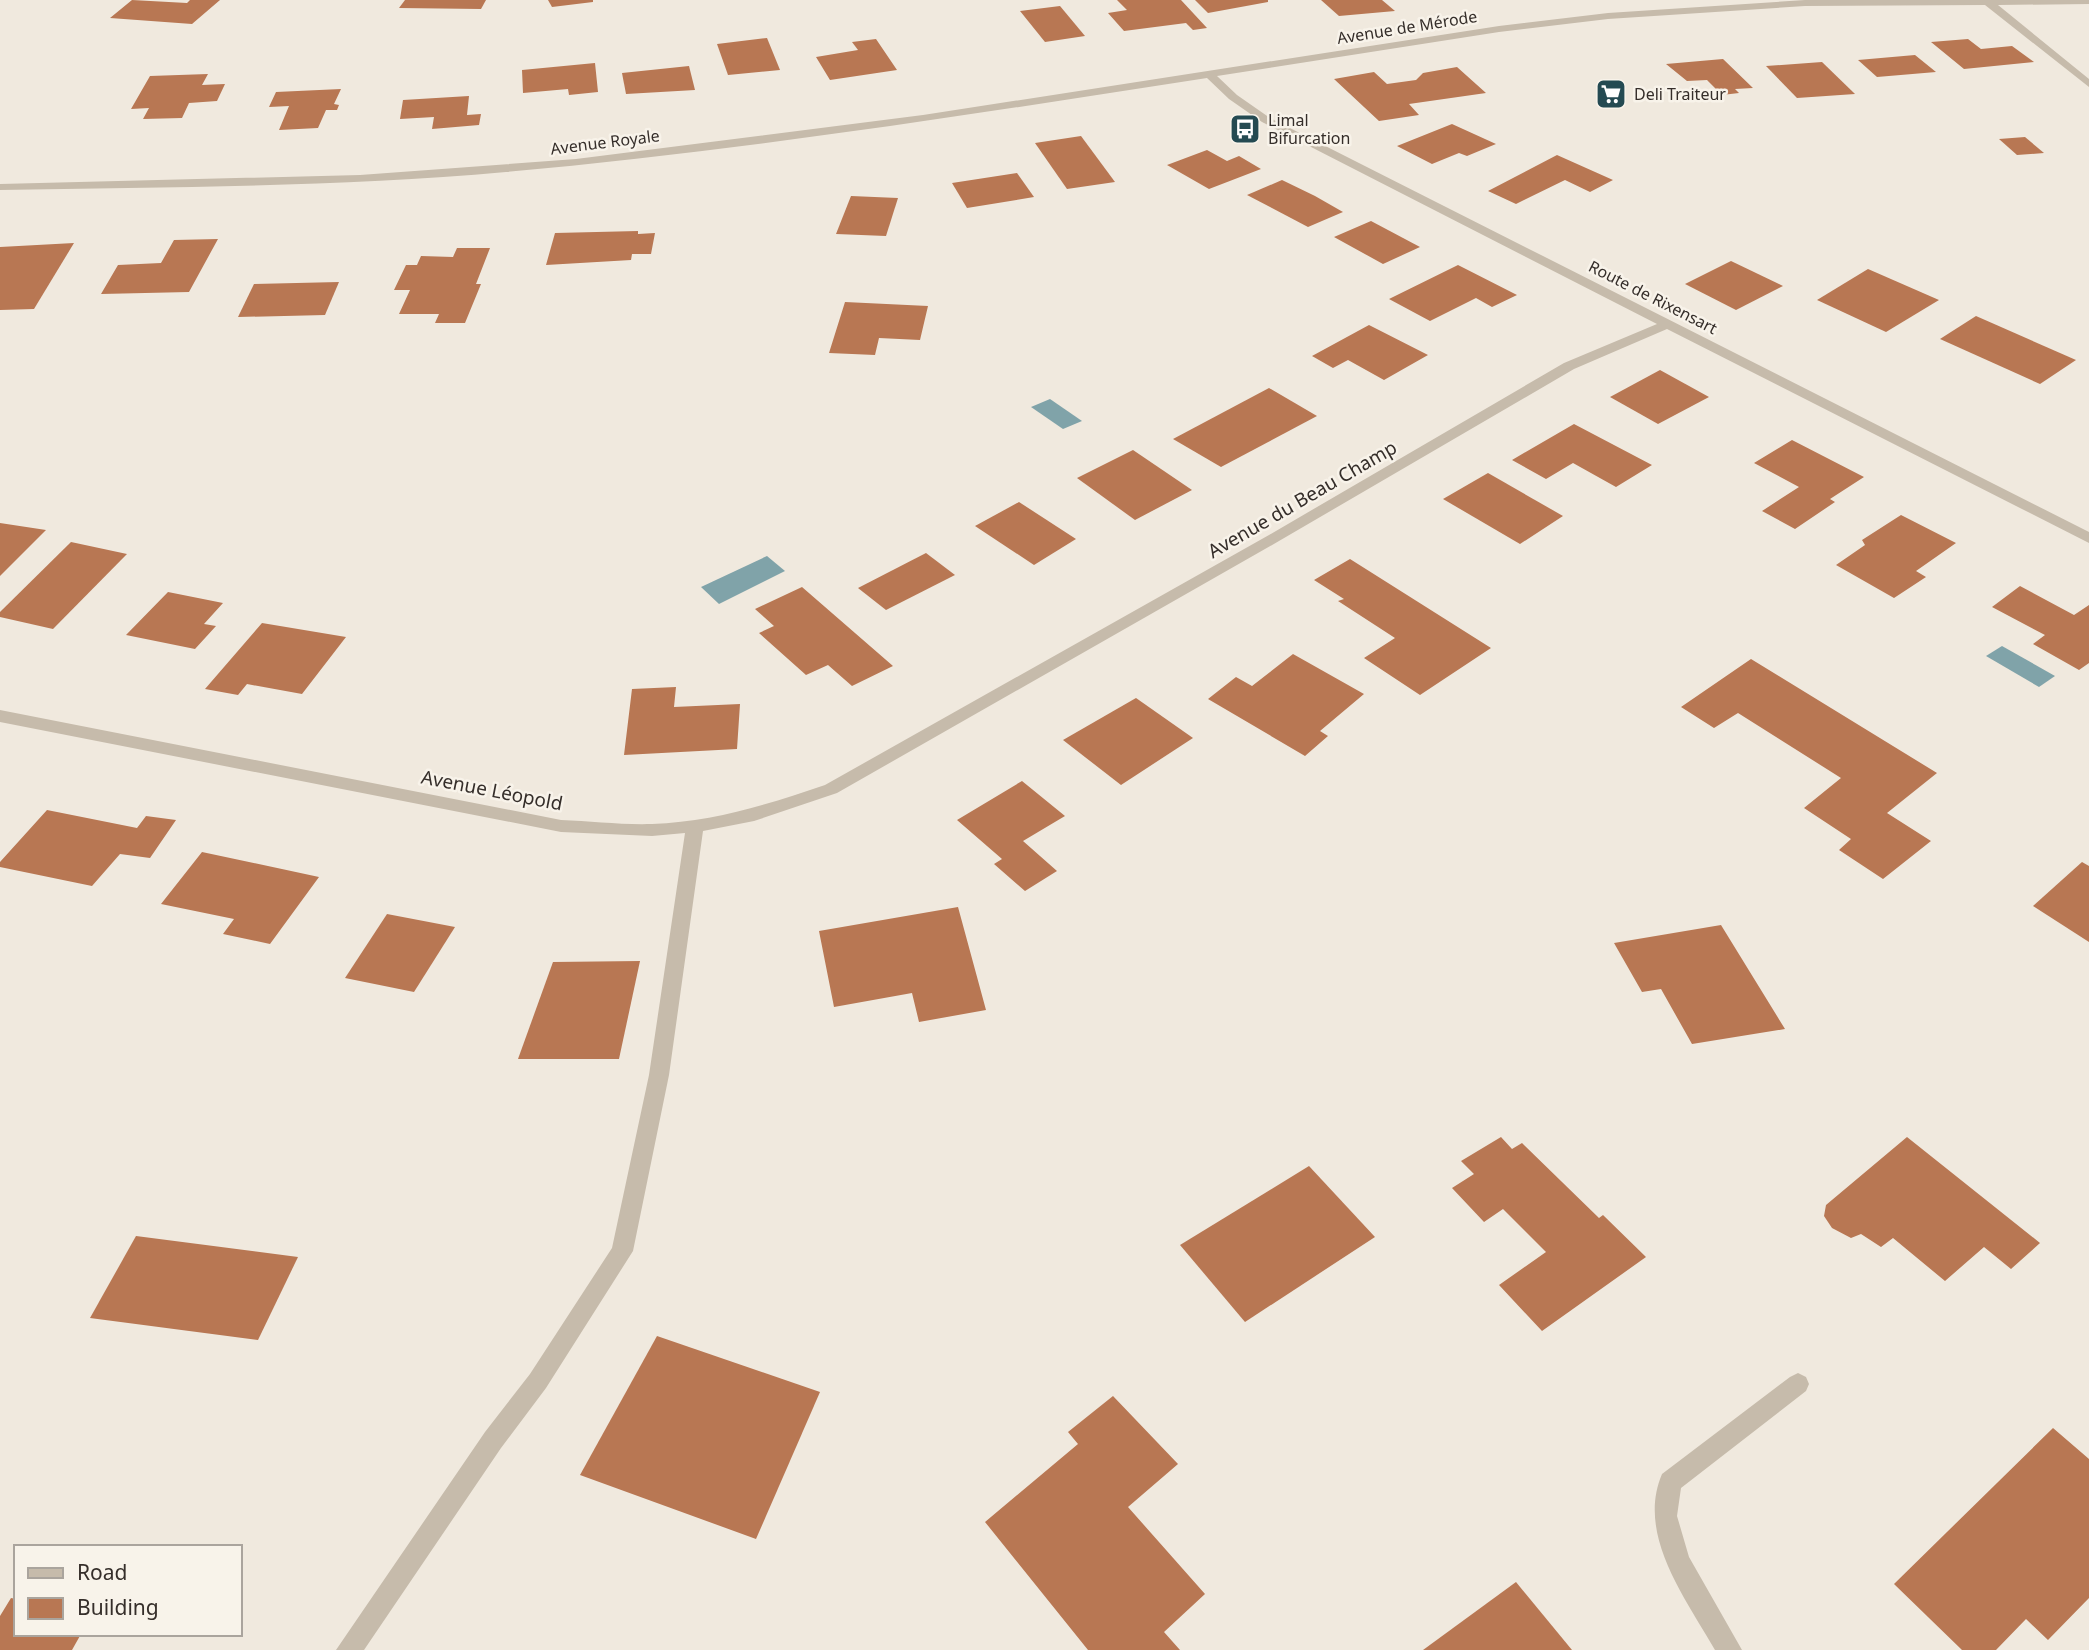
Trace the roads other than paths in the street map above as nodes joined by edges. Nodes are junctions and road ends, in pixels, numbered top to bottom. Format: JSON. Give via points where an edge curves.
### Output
{"nodes":[{"id":1,"x":1698,"y":0,"type":"edge"},
{"id":2,"x":1987,"y":1,"type":"edge"},
{"id":3,"x":2089,"y":1,"type":"edge"},
{"id":4,"x":1708,"y":8,"type":"junction"},
{"id":5,"x":1209,"y":74,"type":"junction"},
{"id":6,"x":2089,"y":84,"type":"edge"},
{"id":7,"x":0,"y":187,"type":"edge"},
{"id":8,"x":1667,"y":324,"type":"junction"},
{"id":9,"x":2089,"y":538,"type":"edge"},
{"id":10,"x":959,"y":715,"type":"joint"},
{"id":11,"x":0,"y":716,"type":"edge"},
{"id":12,"x":695,"y":826,"type":"junction"},
{"id":13,"x":1798,"y":1384,"type":"dead end"},
{"id":14,"x":349,"y":1650,"type":"edge"},
{"id":15,"x":1729,"y":1650,"type":"edge"}],
"edges":[{"from":1,"to":4,"type":"street"},
{"from":2,"to":3,"type":"street","name":"Avenue de Mérode"},
{"from":2,"to":4,"type":"street","name":"Avenue de Mérode"},
{"from":2,"to":6,"type":"street"},
{"from":4,"to":5,"type":"street","name":"Avenue de Mérode","via":[[1499,29]]},
{"from":5,"to":7,"type":"street","name":"Avenue Royale","via":[[573,163],[292,182]]},
{"from":5,"to":8,"type":"street","name":"Route de Rixensart","via":[[1266,120]]},
{"from":8,"to":9,"type":"street","name":"Route de Rixensart"},
{"from":8,"to":10,"type":"street","name":"Avenue du Beau Champ","via":[[1569,366]]},
{"from":10,"to":12,"type":"street","name":"Avenue Léopold","via":[[831,789],[754,815]]},
{"from":11,"to":12,"type":"street","name":"Avenue Léopold","via":[[561,826],[652,830]]},
{"from":12,"to":14,"type":"street","via":[[659,1075],[622,1251],[538,1381]]},
{"from":13,"to":15,"type":"street","via":[[1670,1482],[1665,1516],[1678,1562]]}]}
